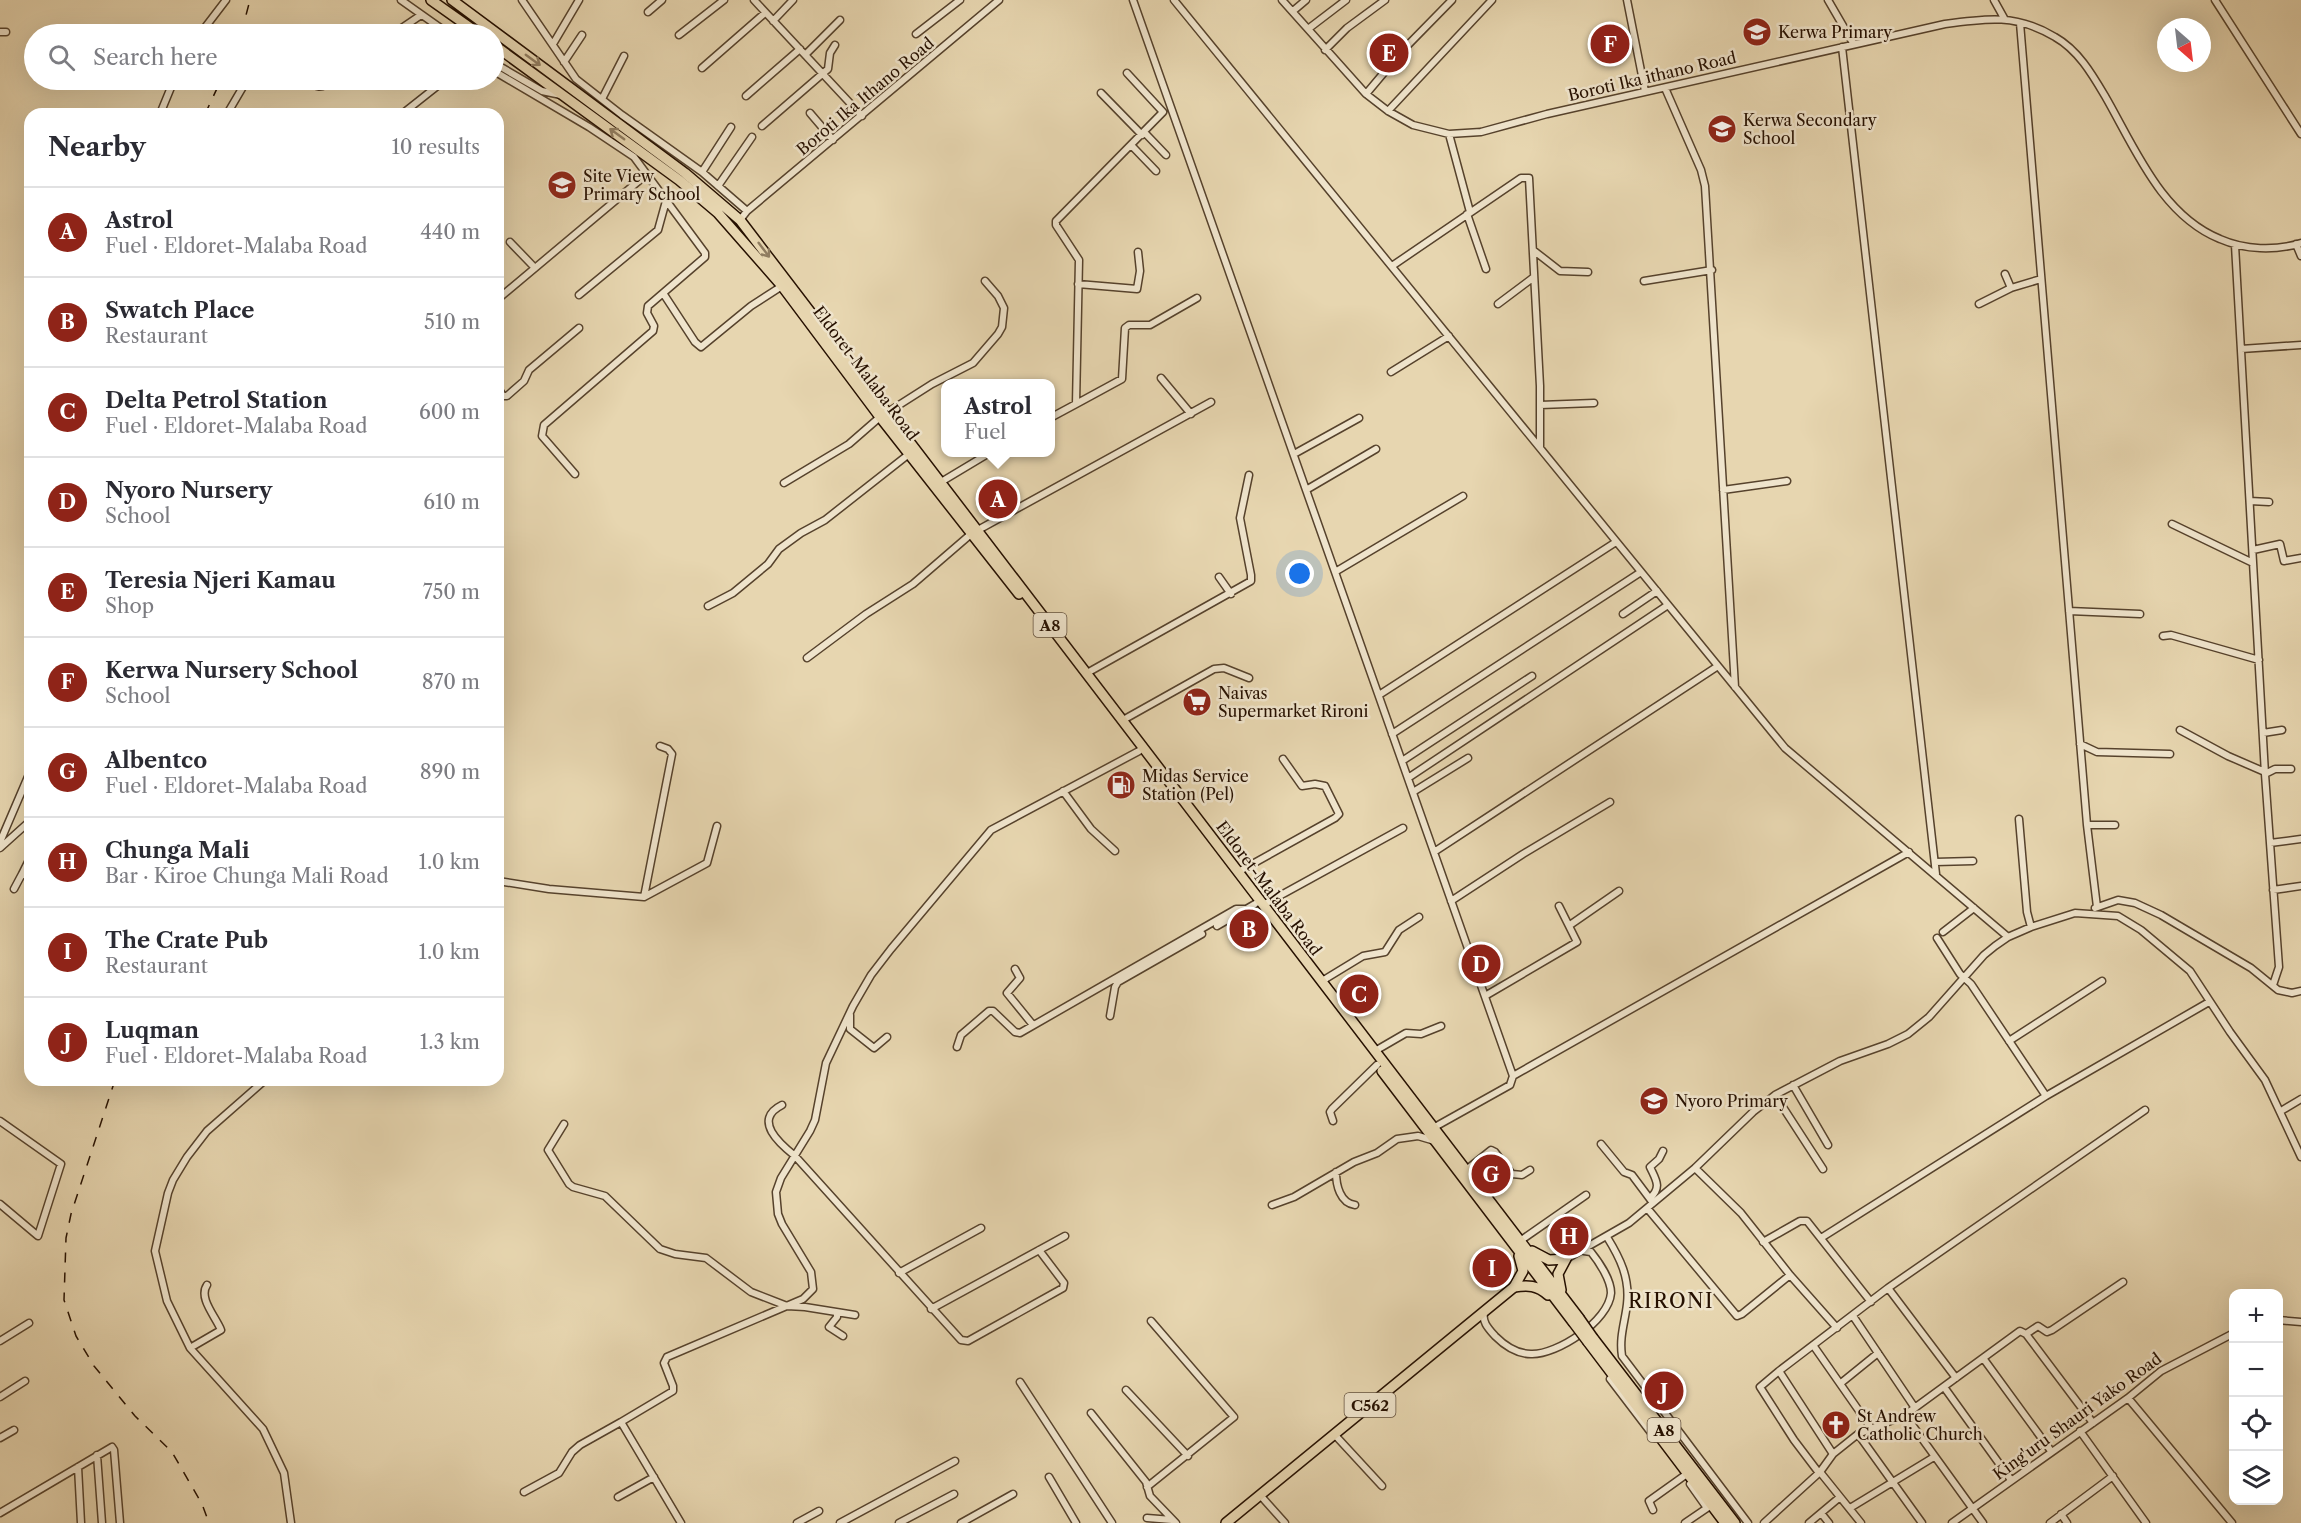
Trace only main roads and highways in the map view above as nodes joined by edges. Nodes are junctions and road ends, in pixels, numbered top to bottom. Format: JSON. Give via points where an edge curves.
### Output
{"nodes":[{"id":1,"x":431,"y":0,"type":"edge"},
{"id":2,"x":452,"y":0,"type":"edge"},
{"id":3,"x":465,"y":24,"type":"edge"},
{"id":4,"x":484,"y":24,"type":"edge"},
{"id":5,"x":504,"y":39,"type":"edge"},
{"id":6,"x":504,"y":52,"type":"edge"},
{"id":7,"x":884,"y":415,"type":"junction"},
{"id":8,"x":975,"y":532,"type":"junction"},
{"id":9,"x":1255,"y":906,"type":"junction"},
{"id":10,"x":1509,"y":1237,"type":"junction"},
{"id":11,"x":1521,"y":1243,"type":"junction"},
{"id":12,"x":1514,"y":1287,"type":"junction"},
{"id":13,"x":1566,"y":1307,"type":"junction"},
{"id":14,"x":1591,"y":1340,"type":"junction"},
{"id":15,"x":1226,"y":1523,"type":"edge"},
{"id":16,"x":1725,"y":1523,"type":"edge"},
{"id":17,"x":1735,"y":1523,"type":"edge"}],
"edges":[{"from":1,"to":3,"type":"main road"},
{"from":2,"to":4,"type":"main road","name":"Eldoret-Malaba Road","number":"A8","one_way":true},
{"from":5,"to":7,"type":"main road","name":"Eldoret-Malaba Road","number":"A8","one_way":true,"via":[[740,220]]},
{"from":7,"to":6,"type":"main road","name":"Eldoret-Malaba Road","number":"A8","one_way":true,"via":[[782,286],[700,195]]},
{"from":7,"to":8,"type":"main road","name":"Eldoret-Malaba Road","number":"A8","via":[[941,482]]},
{"from":7,"to":8,"type":"main road","name":"Eldoret-Malaba Road","number":"A8","via":[[909,454]]},
{"from":8,"to":9,"type":"main road","name":"Eldoret-Malaba Road","number":"A8"},
{"from":8,"to":9,"type":"main road","name":"Eldoret-Malaba Road","number":"A8","via":[[1238,872]]},
{"from":9,"to":10,"type":"main road","name":"Eldoret-Malaba Road","number":"A8"},
{"from":9,"to":11,"type":"main road","name":"Eldoret-Malaba Road","number":"A8","via":[[1322,981]]},
{"from":10,"to":12,"type":"main road","via":[[1523,1264]]},
{"from":10,"to":13,"type":"main road","name":"Eldoret-Malaba Road","number":"A8"},
{"from":11,"to":13,"type":"main road","name":"Eldoret-Malaba Road","number":"A8"},
{"from":11,"to":13,"type":"main road","via":[[1542,1258],[1566,1259],[1558,1280]]},
{"from":12,"to":13,"type":"main road","via":[[1536,1287]]},
{"from":12,"to":15,"type":"main road","number":"C562"},
{"from":13,"to":14,"type":"main road","name":"Eldoret-Malaba Road","number":"A8","bridge":true},
{"from":14,"to":16,"type":"main road","name":"Eldoret-Malaba Road","number":"A8","via":[[1709,1507]]},
{"from":14,"to":17,"type":"main road","name":"Eldoret-Malaba Road","number":"A8"}]}
